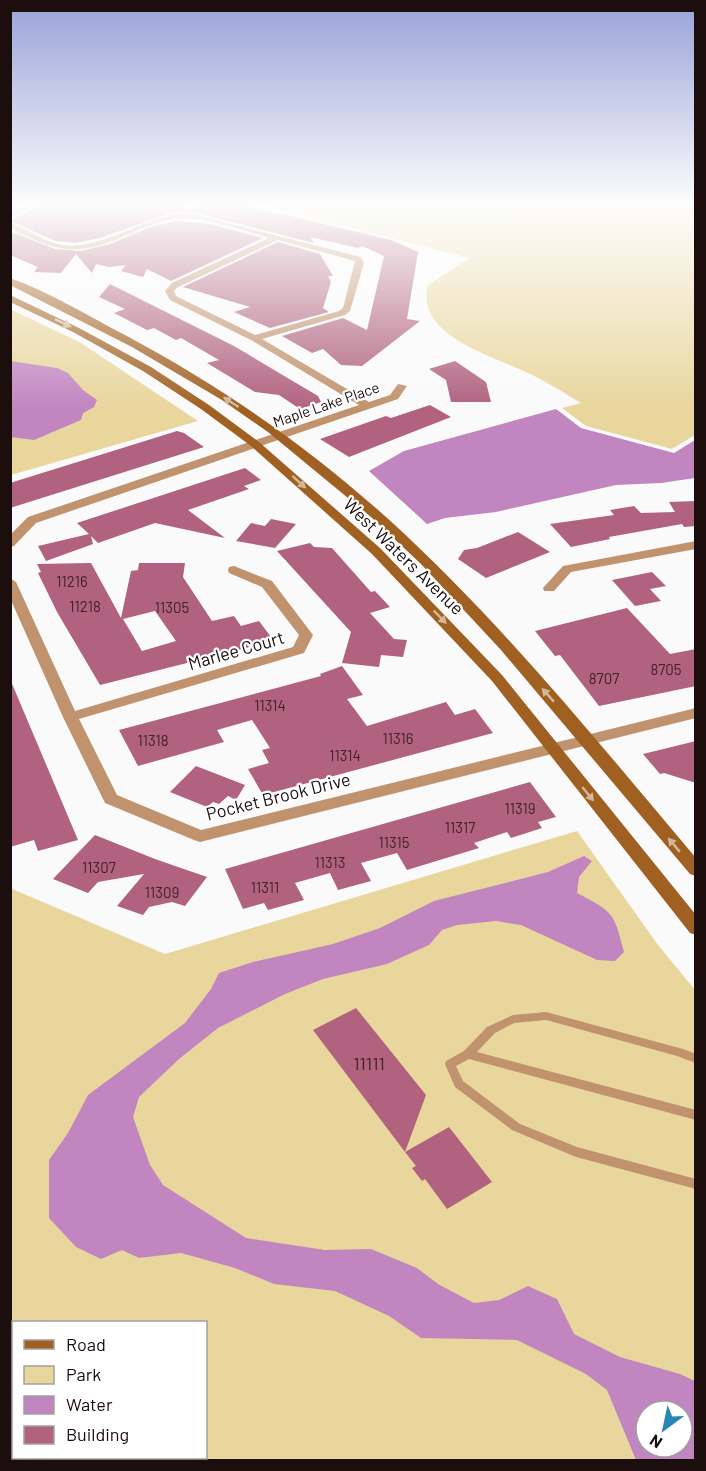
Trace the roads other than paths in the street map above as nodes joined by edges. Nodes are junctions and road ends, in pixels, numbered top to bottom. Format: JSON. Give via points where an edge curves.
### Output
{"nodes":[{"id":1,"x":201,"y":273,"type":"edge"},
{"id":2,"x":357,"y":273,"type":"edge"},
{"id":3,"x":10,"y":281,"type":"edge"},
{"id":4,"x":10,"y":298,"type":"edge"},
{"id":5,"x":254,"y":338,"type":"junction"},
{"id":6,"x":402,"y":386,"type":"dead end"},
{"id":7,"x":368,"y":405,"type":"junction"},
{"id":8,"x":279,"y":436,"type":"junction"},
{"id":9,"x":255,"y":444,"type":"junction"},
{"id":10,"x":10,"y":543,"type":"edge"},
{"id":11,"x":696,"y":545,"type":"edge"},
{"id":12,"x":234,"y":570,"type":"dead end"},
{"id":13,"x":10,"y":582,"type":"edge"},
{"id":14,"x":549,"y":588,"type":"dead end"},
{"id":15,"x":696,"y":713,"type":"edge"},
{"id":16,"x":70,"y":717,"type":"junction"},
{"id":17,"x":586,"y":739,"type":"junction"},
{"id":18,"x":552,"y":748,"type":"junction"},
{"id":19,"x":696,"y":870,"type":"edge"},
{"id":20,"x":696,"y":928,"type":"edge"},
{"id":21,"x":468,"y":1054,"type":"junction"},
{"id":22,"x":696,"y":1059,"type":"edge"},
{"id":23,"x":696,"y":1115,"type":"edge"},
{"id":24,"x":696,"y":1184,"type":"edge"}],
"edges":[{"from":1,"to":5,"type":"street","via":[[175,285],[169,291],[173,298]]},
{"from":2,"to":5,"type":"street","via":[[347,309],[342,313]]},
{"from":8,"to":3,"type":"street","name":"West Waters Avenue","one_way":true,"via":[[136,344]]},
{"from":4,"to":9,"type":"street","name":"West Waters Avenue","one_way":true,"via":[[147,369]]},
{"from":5,"to":7,"type":"street"},
{"from":6,"to":7,"type":"street","name":"Maple Lake Place","via":[[393,397]]},
{"from":7,"to":8,"type":"street","name":"Maple Lake Place"},
{"from":8,"to":9,"type":"street","name":"Maple Lake Place"},
{"from":17,"to":8,"type":"street","name":"West Waters Avenue","one_way":true,"via":[[442,578],[381,519]]},
{"from":9,"to":10,"type":"street","via":[[32,520]]},
{"from":9,"to":18,"type":"street","name":"West Waters Avenue","one_way":true,"via":[[376,551],[477,655]]},
{"from":11,"to":14,"type":"street","via":[[567,568]]},
{"from":12,"to":16,"type":"street","name":"Marlee Court","via":[[267,584],[306,635],[299,650]]},
{"from":13,"to":16,"type":"street","name":"Pocket Brook Drive"},
{"from":15,"to":17,"type":"street","name":"Pocket Brook Drive"},
{"from":16,"to":18,"type":"street","name":"Pocket Brook Drive","via":[[111,799],[200,836]]},
{"from":17,"to":18,"type":"street","name":"Pocket Brook Drive"},
{"from":19,"to":17,"type":"street","name":"West Waters Avenue","one_way":true},
{"from":18,"to":20,"type":"street","name":"West Waters Avenue","one_way":true},
{"from":21,"to":22,"type":"lane","via":[[498,1026],[513,1019],[546,1016]]},
{"from":21,"to":23,"type":"lane"},
{"from":21,"to":24,"type":"lane","via":[[450,1064],[459,1084],[516,1127],[576,1152]]}]}
